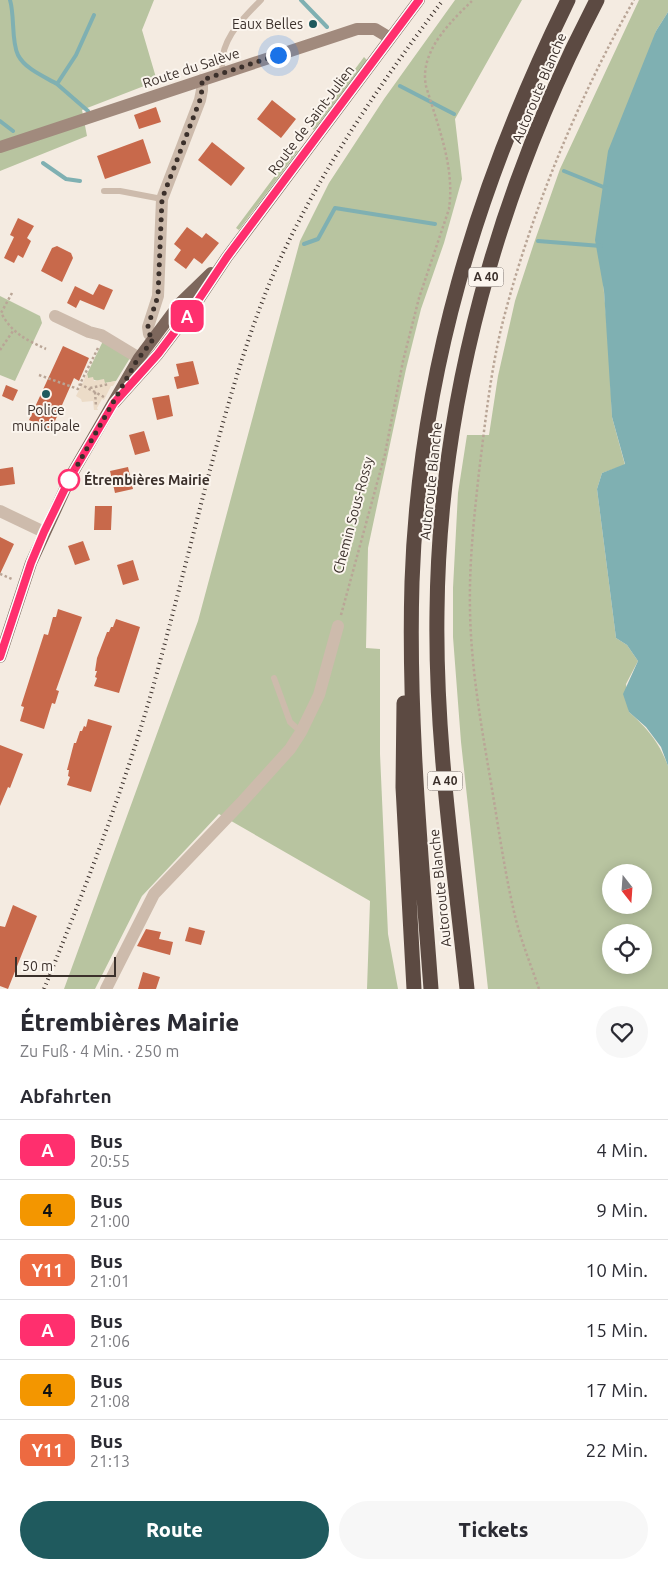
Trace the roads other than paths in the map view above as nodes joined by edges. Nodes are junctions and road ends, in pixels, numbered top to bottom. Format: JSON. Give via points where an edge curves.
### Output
{"nodes":[{"id":1,"x":261,"y":0,"type":"edge"},
{"id":2,"x":419,"y":0,"type":"edge"},
{"id":3,"x":568,"y":0,"type":"edge"},
{"id":4,"x":597,"y":0,"type":"edge"},
{"id":5,"x":390,"y":38,"type":"junction"},
{"id":6,"x":223,"y":73,"type":"junction"},
{"id":7,"x":202,"y":80,"type":"junction"},
{"id":8,"x":0,"y":147,"type":"edge"},
{"id":9,"x":104,"y":191,"type":"dead end"},
{"id":10,"x":162,"y":199,"type":"junction"},
{"id":11,"x":227,"y":257,"type":"junction"},
{"id":12,"x":55,"y":316,"type":"dead end"},
{"id":13,"x":154,"y":338,"type":"junction"},
{"id":14,"x":144,"y":361,"type":"junction"},
{"id":15,"x":0,"y":511,"type":"edge"},
{"id":16,"x":44,"y":532,"type":"junction"},
{"id":17,"x":412,"y":579,"type":"junction"},
{"id":18,"x":338,"y":626,"type":"road end"},
{"id":19,"x":0,"y":657,"type":"edge"},
{"id":20,"x":274,"y":678,"type":"dead end"},
{"id":21,"x":301,"y":732,"type":"junction"},
{"id":22,"x":418,"y":806,"type":"junction"},
{"id":23,"x":106,"y":989,"type":"edge"},
{"id":24,"x":414,"y":989,"type":"edge"},
{"id":25,"x":431,"y":989,"type":"edge"},
{"id":26,"x":440,"y":989,"type":"edge"},
{"id":27,"x":467,"y":989,"type":"edge"}],
"edges":[{"from":1,"to":6,"type":"lane","via":[[239,23],[223,50]]},
{"from":2,"to":5,"type":"main road","name":"Route de Saint-Julien"},
{"from":3,"to":17,"type":"highway","name":"Autoroute Blanche","number":"A 40","via":[[525,92],[498,161],[456,288],[425,432]]},
{"from":4,"to":27,"type":"highway","name":"Autoroute Blanche","number":"A 40","via":[[550,100],[497,241],[463,369],[446,470],[438,572],[437,655],[446,790]]},
{"from":5,"to":6,"type":"street","name":"Route du Salève","via":[[372,28],[357,29]]},
{"from":5,"to":11,"type":"main road","name":"Route de Saint-Julien"},
{"from":6,"to":7,"type":"street","name":"Route du Salève"},
{"from":7,"to":8,"type":"street","name":"Route du Salève"},
{"from":7,"to":10,"type":"street","via":[[200,100]]},
{"from":9,"to":10,"type":"lane"},
{"from":10,"to":13,"type":"street","via":[[158,296],[148,326],[149,334]]},
{"from":11,"to":13,"type":"main road","name":"Route de Saint-Julien","via":[[180,304]]},
{"from":11,"to":14,"type":"main road","name":"Route de Saint-Julien","via":[[201,297]]},
{"from":12,"to":14,"type":"street","via":[[103,336]]},
{"from":13,"to":14,"type":"main road","name":"Route de Saint-Julien"},
{"from":14,"to":16,"type":"main road","name":"Route de Saint-Julien","via":[[110,401]]},
{"from":15,"to":16,"type":"street"},
{"from":16,"to":19,"type":"main road","name":"Route de Saint-Julien"},
{"from":17,"to":22,"type":"highway","name":"Autoroute Blanche","number":"A 40","via":[[411,658]]},
{"from":17,"to":24,"type":"highway","via":[[403,733]]},
{"from":18,"to":21,"type":"street","via":[[319,695]]},
{"from":20,"to":21,"type":"lane","via":[[290,722]]},
{"from":21,"to":23,"type":"street","via":[[290,749],[154,894]]},
{"from":22,"to":25,"type":"highway","name":"Autoroute Blanche","number":"A 40"},
{"from":22,"to":26,"type":"highway"}]}
